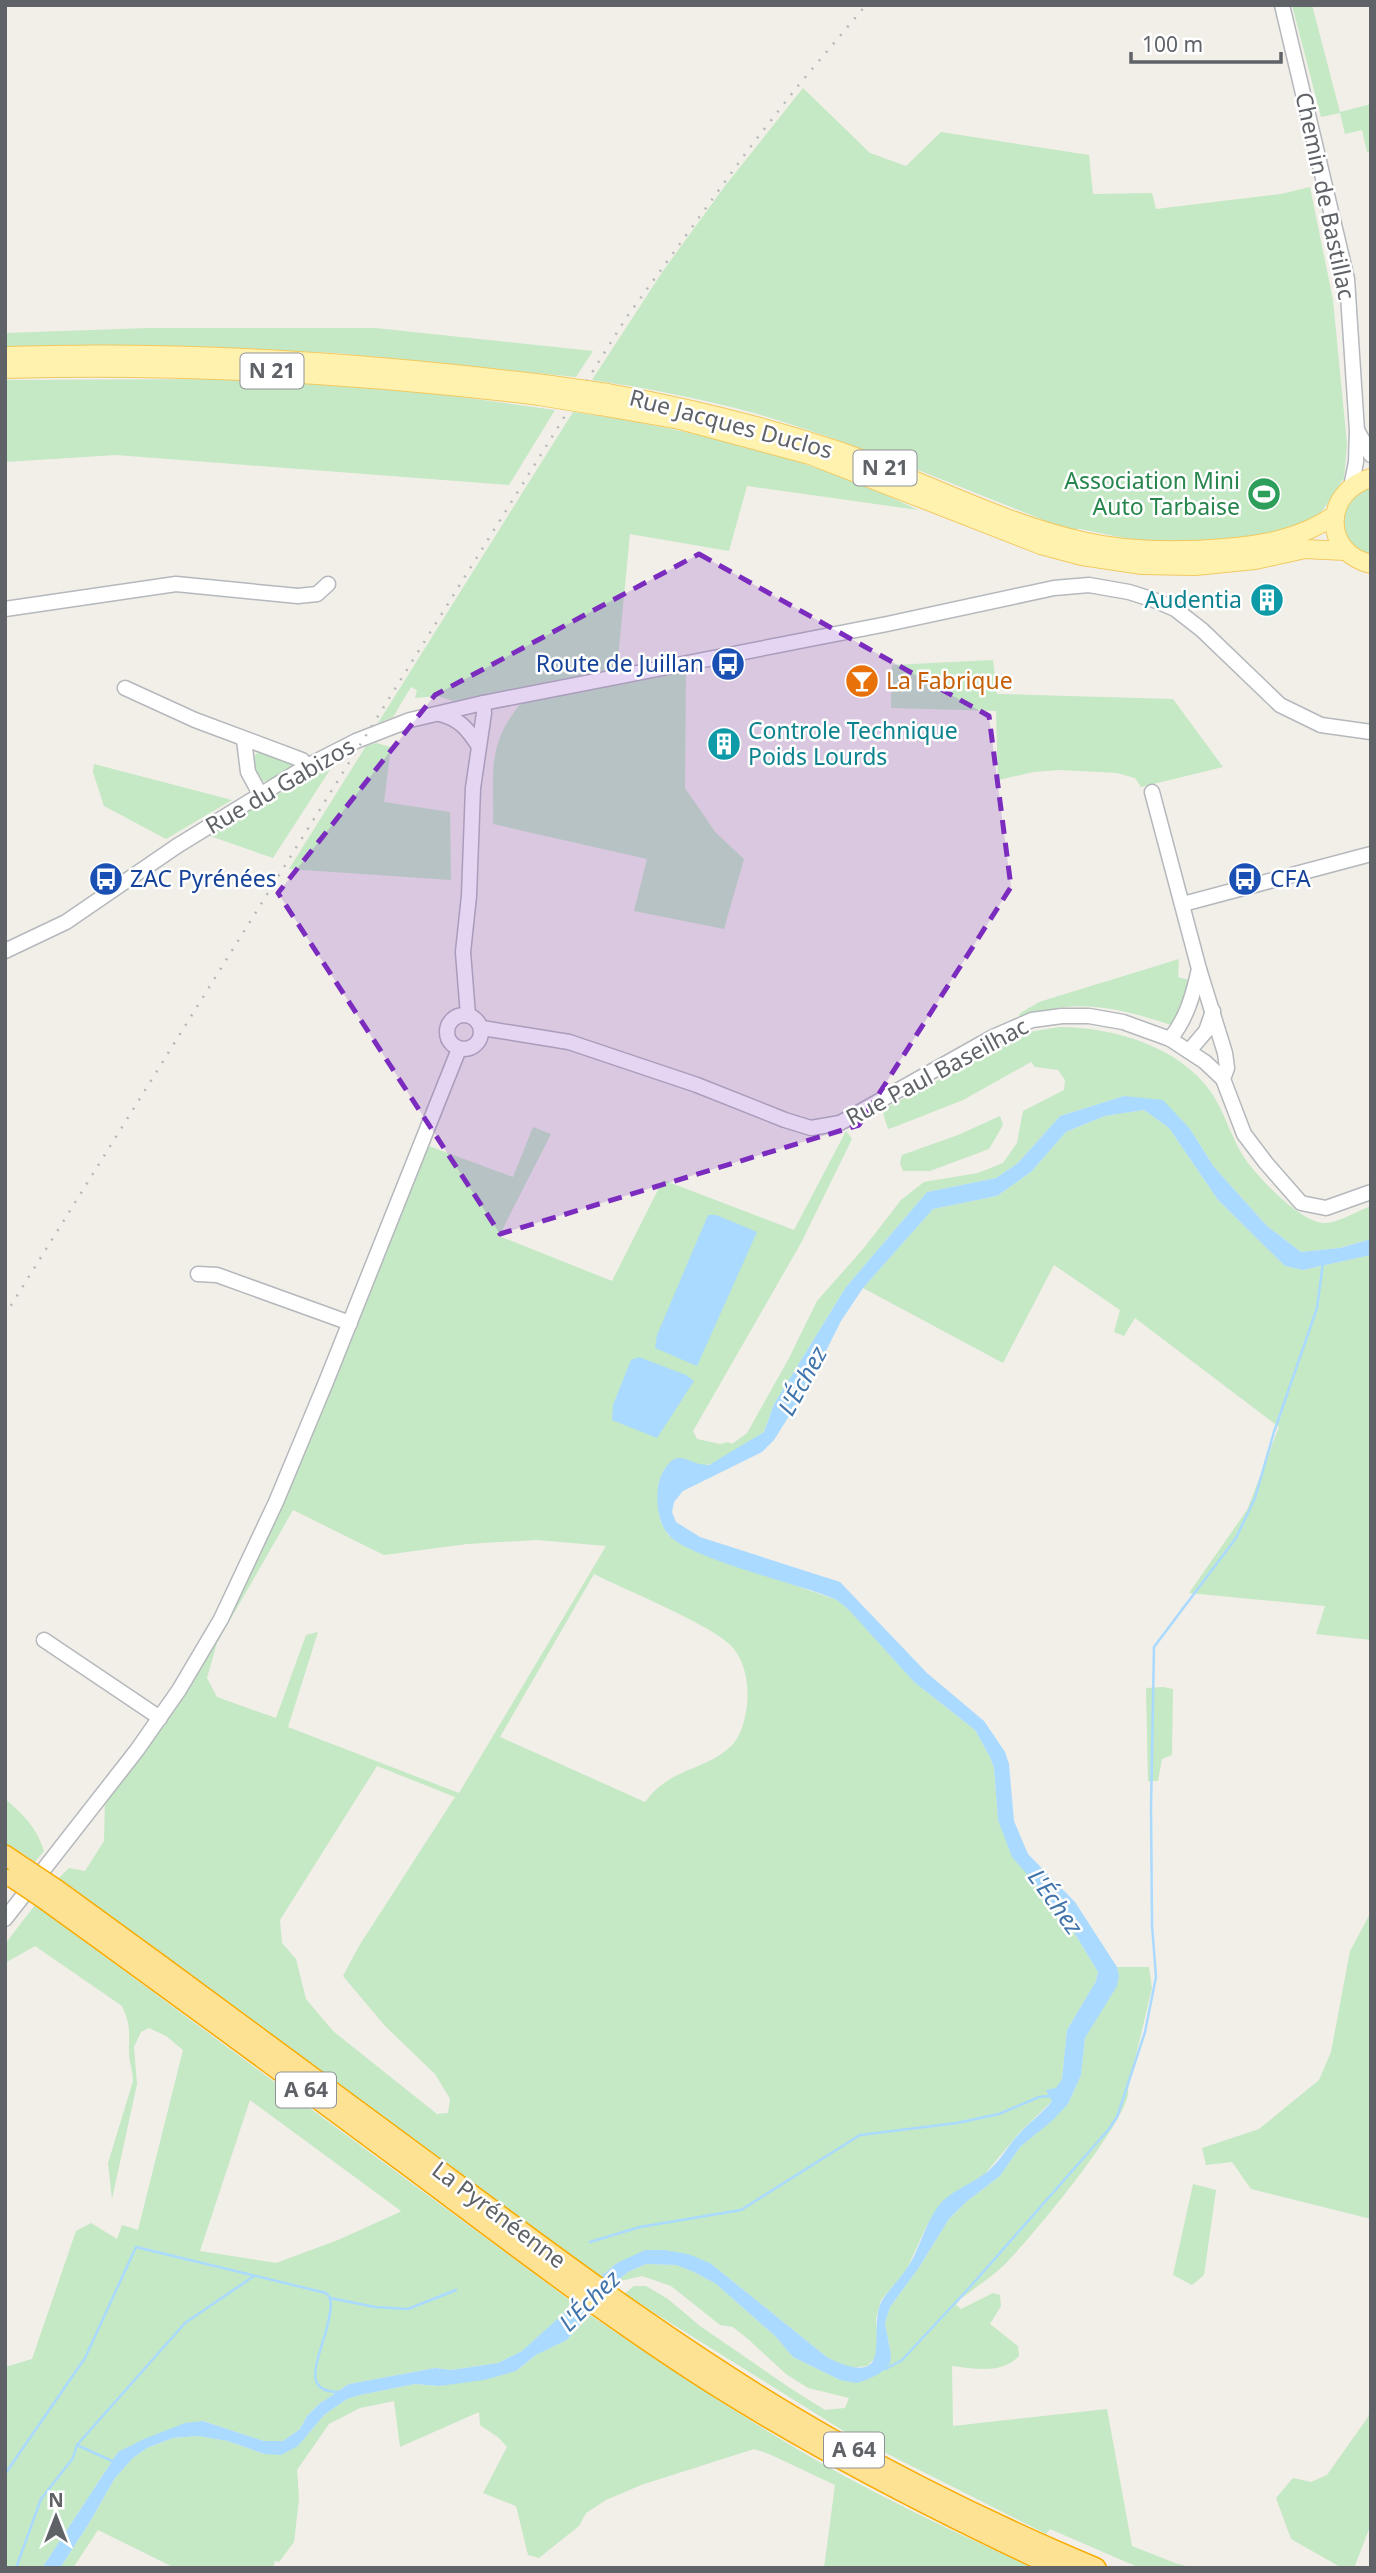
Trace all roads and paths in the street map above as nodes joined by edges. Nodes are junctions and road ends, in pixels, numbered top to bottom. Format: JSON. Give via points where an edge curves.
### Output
{"nodes":[{"id":1,"x":1282,"y":5,"type":"edge"},
{"id":2,"x":5,"y":356,"type":"edge"},
{"id":3,"x":5,"y":369,"type":"edge"},
{"id":4,"x":541,"y":390,"type":"junction"},
{"id":5,"x":604,"y":399,"type":"junction"},
{"id":6,"x":1357,"y":431,"type":"junction"},
{"id":7,"x":1371,"y":455,"type":"edge"},
{"id":8,"x":1371,"y":478,"type":"edge"},
{"id":9,"x":1351,"y":487,"type":"junction"},
{"id":10,"x":1335,"y":515,"type":"junction"},
{"id":11,"x":1345,"y":551,"type":"junction"},
{"id":12,"x":1370,"y":565,"type":"edge"},
{"id":13,"x":328,"y":584,"type":"dead end"},
{"id":14,"x":5,"y":609,"type":"edge"},
{"id":15,"x":125,"y":688,"type":"dead end"},
{"id":16,"x":483,"y":703,"type":"junction"},
{"id":17,"x":438,"y":713,"type":"junction"},
{"id":18,"x":1371,"y":732,"type":"edge"},
{"id":19,"x":244,"y":740,"type":"junction"},
{"id":20,"x":478,"y":745,"type":"junction"},
{"id":21,"x":307,"y":766,"type":"junction"},
{"id":22,"x":1152,"y":792,"type":"dead end"},
{"id":23,"x":260,"y":794,"type":"junction"},
{"id":24,"x":1371,"y":854,"type":"edge"},
{"id":25,"x":1183,"y":904,"type":"junction"},
{"id":26,"x":5,"y":951,"type":"edge"},
{"id":27,"x":1199,"y":969,"type":"junction"},
{"id":28,"x":1213,"y":1010,"type":"junction"},
{"id":29,"x":468,"y":1015,"type":"junction"},
{"id":30,"x":482,"y":1028,"type":"junction"},
{"id":31,"x":1170,"y":1039,"type":"junction"},
{"id":32,"x":460,"y":1049,"type":"junction"},
{"id":33,"x":1189,"y":1051,"type":"junction"},
{"id":34,"x":1223,"y":1080,"type":"junction"},
{"id":35,"x":1371,"y":1192,"type":"edge"},
{"id":36,"x":198,"y":1274,"type":"dead end"},
{"id":37,"x":350,"y":1323,"type":"junction"},
{"id":38,"x":44,"y":1640,"type":"dead end"},
{"id":39,"x":160,"y":1718,"type":"junction"},
{"id":40,"x":5,"y":1855,"type":"edge"},
{"id":41,"x":14,"y":1872,"type":"edge"},
{"id":42,"x":8,"y":1916,"type":"edge"},
{"id":43,"x":622,"y":2315,"type":"junction"},
{"id":44,"x":1058,"y":2568,"type":"edge"},
{"id":45,"x":1096,"y":2568,"type":"edge"}],
"edges":[{"from":1,"to":6,"type":"street","name":"Chemin de Bastillac","via":[[1347,279]]},
{"from":2,"to":4,"type":"main road","number":"N 21","via":[[281,358],[442,372]]},
{"from":3,"to":4,"type":"main road","number":"N 21","via":[[280,372]]},
{"from":4,"to":5,"type":"main road","number":"N 21","bridge":true},
{"from":5,"to":10,"type":"main road","name":"Rue Jacques Duclos","number":"N 21","via":[[732,419],[804,439],[1010,518],[1091,543],[1158,551],[1236,547],[1301,534]]},
{"from":5,"to":11,"type":"main road","name":"Rue Jacques Duclos","number":"N 21","via":[[810,455],[1020,537],[1082,556],[1142,565],[1195,566],[1305,549]]},
{"from":6,"to":7,"type":"street","name":"Chemin de Bastillac"},
{"from":6,"to":9,"type":"street","name":"Chemin de Bastillac"},
{"from":8,"to":9,"type":"main road"},
{"from":9,"to":10,"type":"main road"},
{"from":10,"to":11,"type":"main road"},
{"from":11,"to":12,"type":"main road"},
{"from":13,"to":14,"type":"street","via":[[317,594],[298,596],[176,584]]},
{"from":15,"to":19,"type":"street"},
{"from":16,"to":17,"type":"street","name":"Rue du Gabizos"},
{"from":16,"to":18,"type":"street","name":"Rue du Gabizos","via":[[1054,588],[1090,585],[1129,592],[1175,609],[1280,705],[1321,725]]},
{"from":16,"to":20,"type":"street"},
{"from":17,"to":20,"type":"street","via":[[456,718]]},
{"from":17,"to":21,"type":"street","name":"Rue du Gabizos","via":[[356,741]]},
{"from":19,"to":21,"type":"street","via":[[302,760]]},
{"from":19,"to":23,"type":"street","via":[[248,772]]},
{"from":20,"to":29,"type":"street","via":[[463,952]]},
{"from":21,"to":23,"type":"street","name":"Rue du Gabizos"},
{"from":22,"to":25,"type":"street"},
{"from":23,"to":26,"type":"street","name":"Rue du Gabizos","via":[[66,922]]},
{"from":24,"to":25,"type":"street"},
{"from":25,"to":27,"type":"street"},
{"from":27,"to":28,"type":"street"},
{"from":27,"to":31,"type":"street","via":[[1182,1024]]},
{"from":28,"to":33,"type":"street","via":[[1206,1031]]},
{"from":28,"to":34,"type":"street","via":[[1227,1068]]},
{"from":29,"to":30,"type":"street"},
{"from":29,"to":32,"type":"street","via":[[454,1017],[447,1029],[450,1042]]},
{"from":30,"to":31,"type":"street","name":"Rue Paul Baseilhac","via":[[569,1042],[811,1128],[840,1123],[1032,1020],[1089,1016]]},
{"from":30,"to":32,"type":"street","via":[[474,1046]]},
{"from":31,"to":33,"type":"street","name":"Rue Paul Baseilhac"},
{"from":32,"to":37,"type":"street"},
{"from":33,"to":34,"type":"street","name":"Rue Paul Baseilhac"},
{"from":34,"to":35,"type":"street","via":[[1244,1133],[1301,1203],[1326,1208]]},
{"from":36,"to":37,"type":"street","via":[[217,1275]]},
{"from":37,"to":39,"type":"street","via":[[276,1502],[221,1619]]},
{"from":38,"to":39,"type":"street"},
{"from":39,"to":42,"type":"street"},
{"from":40,"to":41,"type":"highway","name":"La Pyrénéenne","number":"A 64"},
{"from":41,"to":43,"type":"highway","name":"La Pyrénéenne","number":"A 64","bridge":true},
{"from":43,"to":44,"type":"highway","name":"La Pyrénéenne","number":"A 64","via":[[714,2385],[826,2452]]},
{"from":43,"to":45,"type":"highway","name":"La Pyrénéenne","number":"A 64","via":[[831,2438],[974,2513]]}]}
